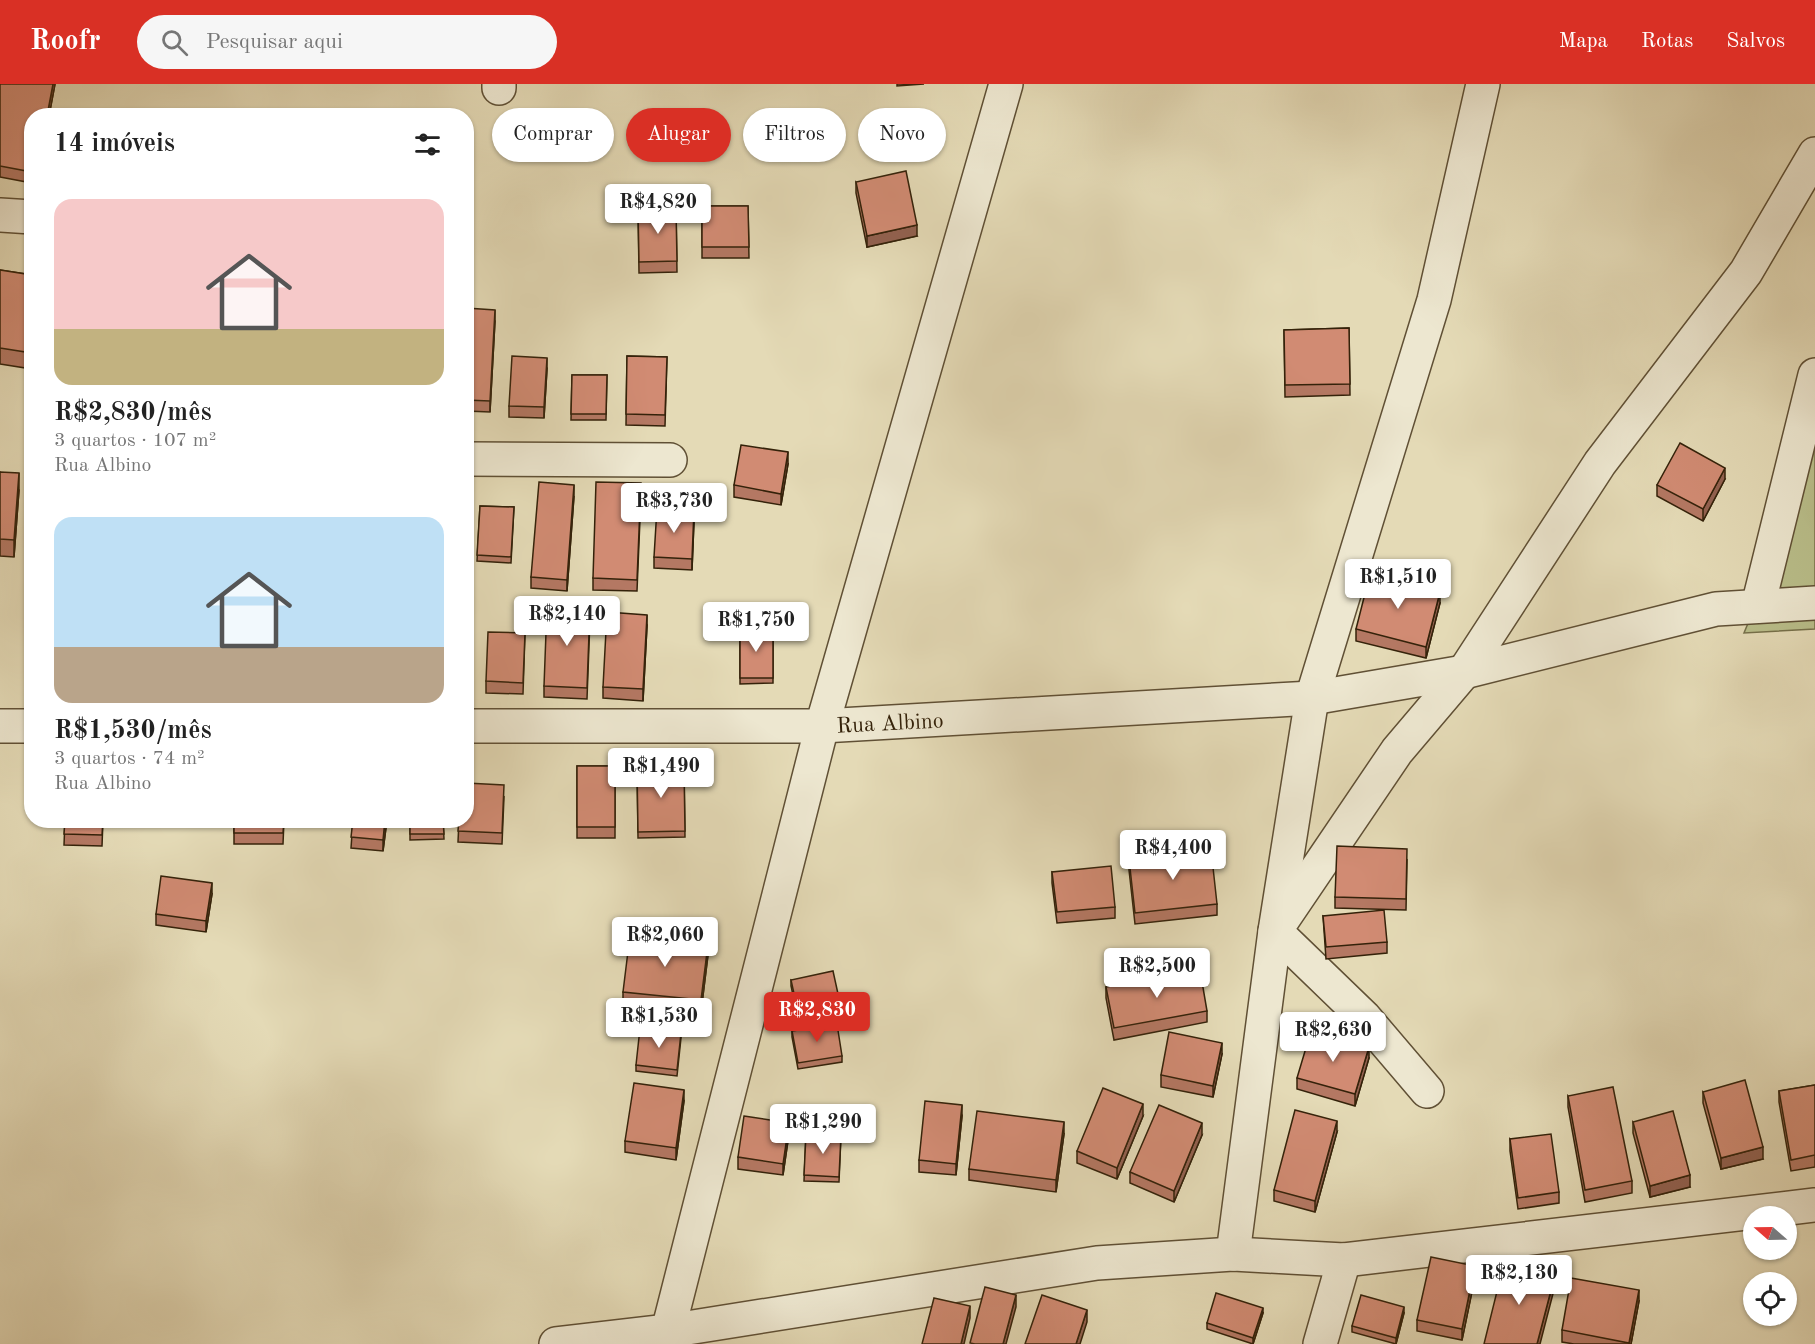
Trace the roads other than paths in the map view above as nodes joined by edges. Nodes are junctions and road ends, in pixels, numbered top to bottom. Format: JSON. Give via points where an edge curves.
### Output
{"nodes":[{"id":1,"x":1006,"y":84,"type":"edge"},
{"id":2,"x":1483,"y":84,"type":"edge"},
{"id":3,"x":1815,"y":154,"type":"edge"},
{"id":4,"x":0,"y":215,"type":"edge"},
{"id":5,"x":24,"y":216,"type":"edge"},
{"id":6,"x":1815,"y":375,"type":"edge"},
{"id":7,"x":474,"y":459,"type":"edge"},
{"id":8,"x":670,"y":460,"type":"dead end"},
{"id":9,"x":1815,"y":603,"type":"edge"},
{"id":10,"x":1758,"y":606,"type":"junction"},
{"id":11,"x":1464,"y":672,"type":"junction"},
{"id":12,"x":1312,"y":698,"type":"junction"},
{"id":13,"x":0,"y":726,"type":"edge"},
{"id":14,"x":24,"y":726,"type":"edge"},
{"id":15,"x":474,"y":726,"type":"edge"},
{"id":16,"x":822,"y":726,"type":"junction"},
{"id":17,"x":1275,"y":931,"type":"junction"},
{"id":18,"x":1427,"y":1091,"type":"dead end"},
{"id":19,"x":1815,"y":1205,"type":"edge"},
{"id":20,"x":1233,"y":1254,"type":"junction"},
{"id":21,"x":1344,"y":1260,"type":"junction"},
{"id":22,"x":668,"y":1330,"type":"junction"},
{"id":23,"x":556,"y":1344,"type":"edge"},
{"id":24,"x":1320,"y":1344,"type":"edge"}],
"edges":[{"from":1,"to":16,"type":"street"},
{"from":2,"to":12,"type":"street","via":[[1434,300]]},
{"from":3,"to":11,"type":"street","via":[[1746,272],[1600,463]]},
{"from":4,"to":5,"type":"street"},
{"from":6,"to":10,"type":"street"},
{"from":7,"to":8,"type":"street"},
{"from":9,"to":10,"type":"street","name":"Rua Albino"},
{"from":10,"to":11,"type":"street","name":"Rua Albino","via":[[1716,609]]},
{"from":11,"to":12,"type":"street","name":"Rua Albino"},
{"from":11,"to":17,"type":"street","via":[[1397,751]]},
{"from":12,"to":16,"type":"street","name":"Rua Albino"},
{"from":12,"to":17,"type":"street"},
{"from":13,"to":14,"type":"street"},
{"from":15,"to":16,"type":"street","name":"Rua Albino"},
{"from":16,"to":22,"type":"street"},
{"from":17,"to":18,"type":"street","via":[[1364,1017]]},
{"from":17,"to":20,"type":"street"},
{"from":19,"to":21,"type":"street"},
{"from":20,"to":21,"type":"street"},
{"from":20,"to":22,"type":"street","via":[[1097,1263]]},
{"from":21,"to":24,"type":"street"},
{"from":22,"to":23,"type":"street"}]}
